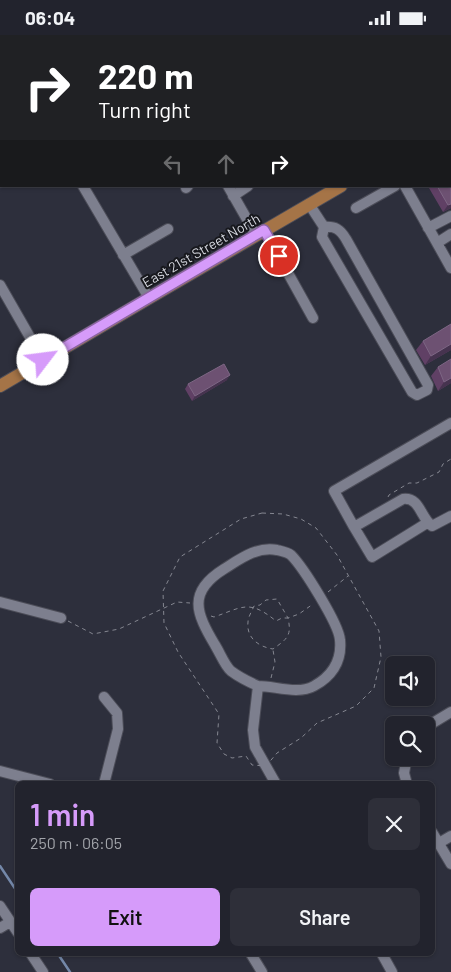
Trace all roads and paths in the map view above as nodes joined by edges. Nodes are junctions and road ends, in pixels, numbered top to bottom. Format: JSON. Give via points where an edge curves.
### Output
{"nodes":[{"id":1,"x":84,"y":187,"type":"edge"},
{"id":2,"x":228,"y":187,"type":"edge"},
{"id":3,"x":246,"y":187,"type":"edge"},
{"id":4,"x":339,"y":187,"type":"edge"},
{"id":5,"x":392,"y":187,"type":"edge"},
{"id":6,"x":406,"y":187,"type":"edge"},
{"id":7,"x":378,"y":191,"type":"edge"},
{"id":8,"x":233,"y":196,"type":"junction"},
{"id":9,"x":309,"y":204,"type":"junction"},
{"id":10,"x":356,"y":208,"type":"dead end"},
{"id":11,"x":451,"y":216,"type":"edge"},
{"id":12,"x":324,"y":227,"type":"junction"},
{"id":13,"x":428,"y":228,"type":"junction"},
{"id":14,"x":168,"y":229,"type":"dead end"},
{"id":15,"x":260,"y":233,"type":"junction"},
{"id":16,"x":451,"y":234,"type":"edge"},
{"id":17,"x":437,"y":243,"type":"junction"},
{"id":18,"x":123,"y":255,"type":"junction"},
{"id":19,"x":451,"y":268,"type":"edge"},
{"id":20,"x":0,"y":285,"type":"edge"},
{"id":21,"x":148,"y":298,"type":"junction"},
{"id":22,"x":313,"y":318,"type":"dead end"},
{"id":23,"x":43,"y":360,"type":"junction"},
{"id":24,"x":0,"y":387,"type":"edge"},
{"id":25,"x":451,"y":423,"type":"edge"},
{"id":26,"x":451,"y":459,"type":"edge"},
{"id":27,"x":386,"y":502,"type":"dead end"},
{"id":28,"x":451,"y":516,"type":"edge"},
{"id":29,"x":427,"y":523,"type":"junction"},
{"id":30,"x":354,"y":527,"type":"junction"},
{"id":31,"x":348,"y":575,"type":"dead end"},
{"id":32,"x":321,"y":597,"type":"junction"},
{"id":33,"x":0,"y":601,"type":"edge"},
{"id":34,"x":198,"y":606,"type":"junction"},
{"id":35,"x":254,"y":606,"type":"junction"},
{"id":36,"x":209,"y":616,"type":"dead end"},
{"id":37,"x":61,"y":617,"type":"joint"},
{"id":38,"x":288,"y":618,"type":"junction"},
{"id":39,"x":273,"y":649,"type":"junction"},
{"id":40,"x":258,"y":686,"type":"junction"},
{"id":41,"x":269,"y":686,"type":"junction"},
{"id":42,"x":104,"y":697,"type":"dead end"},
{"id":43,"x":451,"y":712,"type":"edge"},
{"id":44,"x":435,"y":722,"type":"edge"},
{"id":45,"x":405,"y":766,"type":"edge"},
{"id":46,"x":0,"y":771,"type":"edge"},
{"id":47,"x":38,"y":781,"type":"edge"},
{"id":48,"x":105,"y":781,"type":"edge"},
{"id":49,"x":274,"y":781,"type":"edge"},
{"id":50,"x":406,"y":781,"type":"edge"},
{"id":51,"x":451,"y":835,"type":"edge"},
{"id":52,"x":435,"y":837,"type":"edge"},
{"id":53,"x":439,"y":843,"type":"junction"},
{"id":54,"x":451,"y":864,"type":"edge"},
{"id":55,"x":0,"y":906,"type":"edge"},
{"id":56,"x":10,"y":922,"type":"junction"},
{"id":57,"x":0,"y":928,"type":"edge"},
{"id":58,"x":15,"y":929,"type":"edge"},
{"id":59,"x":32,"y":956,"type":"edge"},
{"id":60,"x":252,"y":956,"type":"edge"},
{"id":61,"x":383,"y":956,"type":"edge"},
{"id":62,"x":43,"y":972,"type":"edge"},
{"id":63,"x":262,"y":972,"type":"edge"},
{"id":64,"x":392,"y":972,"type":"edge"}],
"edges":[{"from":1,"to":18,"type":"street"},
{"from":2,"to":8,"type":"street"},
{"from":3,"to":8,"type":"street"},
{"from":4,"to":9,"type":"main road","name":"East 21st Street North"},
{"from":5,"to":7,"type":"street"},
{"from":6,"to":13,"type":"street"},
{"from":7,"to":10,"type":"street"},
{"from":8,"to":15,"type":"street"},
{"from":9,"to":12,"type":"street"},
{"from":9,"to":15,"type":"main road","name":"East 21st Street North"},
{"from":11,"to":13,"type":"street"},
{"from":12,"to":12,"type":"street","via":[[334,226],[341,231],[428,385],[417,395],[412,392],[322,237]]},
{"from":13,"to":17,"type":"street"},
{"from":14,"to":18,"type":"street"},
{"from":15,"to":21,"type":"main road","name":"East 21st Street North"},
{"from":15,"to":22,"type":"street"},
{"from":16,"to":17,"type":"street"},
{"from":17,"to":19,"type":"street"},
{"from":18,"to":21,"type":"street"},
{"from":20,"to":23,"type":"street"},
{"from":21,"to":23,"type":"main road","name":"East 21st Street North"},
{"from":23,"to":24,"type":"main road","name":"East 21st Street North"},
{"from":25,"to":30,"type":"street","via":[[334,491]]},
{"from":26,"to":27,"type":"path","via":[[439,472],[417,483],[409,483],[389,495]]},
{"from":28,"to":29,"type":"street","via":[[432,526]]},
{"from":29,"to":30,"type":"street","via":[[414,501],[403,499]]},
{"from":29,"to":30,"type":"street","via":[[372,557]]},
{"from":31,"to":32,"type":"path"},
{"from":32,"to":34,"type":"street","via":[[289,554],[276,549],[261,550],[211,577],[202,590]]},
{"from":32,"to":38,"type":"path","via":[[299,614]]},
{"from":32,"to":41,"type":"street","via":[[340,638],[340,656],[334,671],[313,687],[296,690]]},
{"from":33,"to":37,"type":"street"},
{"from":34,"to":37,"type":"path","via":[[176,602],[119,629],[93,634]]},
{"from":34,"to":40,"type":"street","via":[[206,630],[230,671]]},
{"from":35,"to":36,"type":"path"},
{"from":35,"to":38,"type":"path","via":[[276,621]]},
{"from":35,"to":38,"type":"path","via":[[266,599],[277,599]]},
{"from":35,"to":39,"type":"path","via":[[247,621],[250,636],[263,648]]},
{"from":38,"to":39,"type":"path","via":[[291,630],[286,640]]},
{"from":39,"to":41,"type":"path","via":[[275,662]]},
{"from":40,"to":41,"type":"street"},
{"from":40,"to":49,"type":"street","via":[[253,730],[255,747]]},
{"from":42,"to":48,"type":"street","via":[[117,713],[118,729]]},
{"from":43,"to":44,"type":"street"},
{"from":45,"to":50,"type":"street"},
{"from":46,"to":47,"type":"street"},
{"from":51,"to":53,"type":"street"},
{"from":52,"to":53,"type":"street"},
{"from":53,"to":54,"type":"street"},
{"from":55,"to":56,"type":"street"},
{"from":56,"to":57,"type":"street"},
{"from":56,"to":58,"type":"street"},
{"from":59,"to":62,"type":"street"},
{"from":60,"to":63,"type":"street"},
{"from":61,"to":64,"type":"street"}]}
